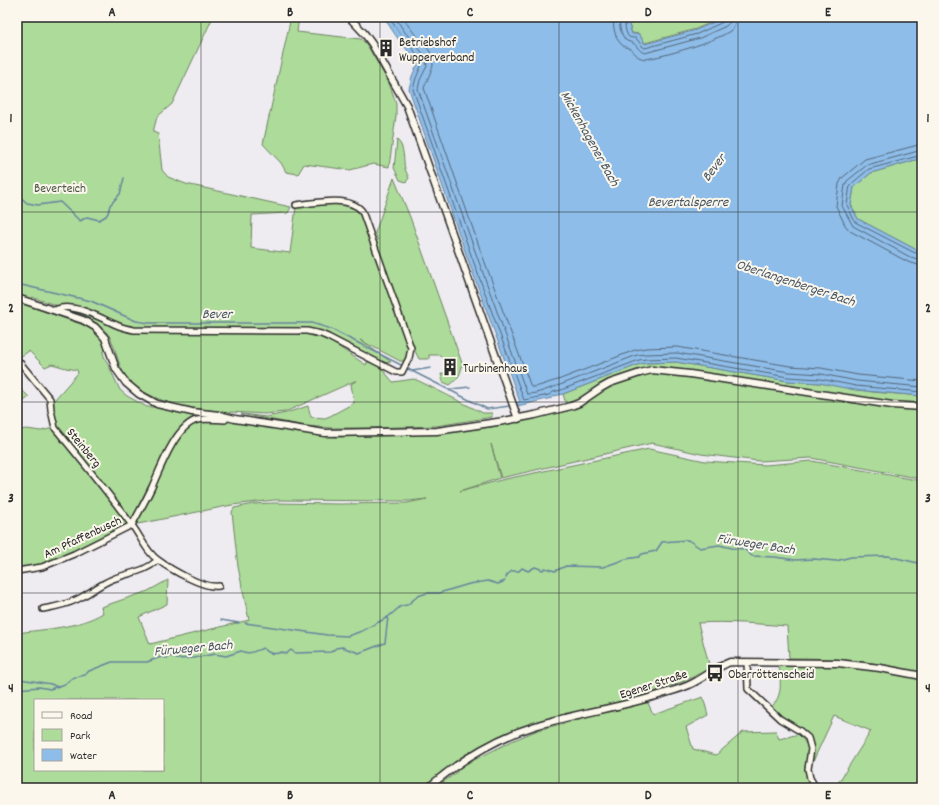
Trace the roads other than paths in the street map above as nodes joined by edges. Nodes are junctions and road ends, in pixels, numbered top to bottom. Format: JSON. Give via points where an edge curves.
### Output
{"nodes":[{"id":1,"x":349,"y":17,"type":"edge"},
{"id":2,"x":296,"y":205,"type":"dead end"},
{"id":3,"x":17,"y":298,"type":"edge"},
{"id":4,"x":56,"y":311,"type":"junction"},
{"id":5,"x":17,"y":360,"type":"edge"},
{"id":6,"x":922,"y":407,"type":"edge"},
{"id":7,"x":227,"y":417,"type":"junction"},
{"id":8,"x":518,"y":419,"type":"junction"},
{"id":9,"x":132,"y":525,"type":"junction"},
{"id":10,"x":158,"y":560,"type":"junction"},
{"id":11,"x":17,"y":571,"type":"edge"},
{"id":12,"x":219,"y":586,"type":"dead end"},
{"id":13,"x":43,"y":609,"type":"dead end"},
{"id":14,"x":747,"y":662,"type":"junction"},
{"id":15,"x":922,"y":676,"type":"edge"},
{"id":16,"x":428,"y":788,"type":"edge"},
{"id":17,"x":816,"y":788,"type":"edge"}],
"edges":[{"from":1,"to":8,"type":"street","via":[[372,44],[407,106]]},
{"from":2,"to":4,"type":"street","via":[[340,201],[356,206],[362,211],[411,348],[411,355],[401,373],[328,337],[307,331],[134,330],[75,309],[62,307]]},
{"from":3,"to":4,"type":"street"},
{"from":4,"to":7,"type":"street","via":[[83,320],[100,332],[107,341],[118,373],[138,394],[157,404],[172,408]]},
{"from":5,"to":9,"type":"street","name":"Steinberg","via":[[50,399],[55,428]]},
{"from":6,"to":8,"type":"street","via":[[892,405],[652,370],[610,383],[572,406]]},
{"from":7,"to":8,"type":"street","via":[[336,434],[443,430]]},
{"from":7,"to":9,"type":"street","via":[[225,420],[197,420],[182,431],[160,465],[152,487]]},
{"from":9,"to":10,"type":"street","name":"Steinberg","via":[[151,554]]},
{"from":9,"to":11,"type":"street","name":"Am Pfaffenbusch","via":[[42,567]]},
{"from":10,"to":12,"type":"street","name":"Steinberg","via":[[189,578]]},
{"from":10,"to":13,"type":"street","via":[[142,571],[105,582],[78,599]]},
{"from":14,"to":15,"type":"street","name":"Egener Straße","via":[[845,664]]},
{"from":14,"to":16,"type":"street","name":"Egener Straße","via":[[730,662],[693,683],[661,694],[524,730],[467,758]]},
{"from":14,"to":17,"type":"street","via":[[748,689],[780,719],[808,738],[811,749],[808,769]]}]}
